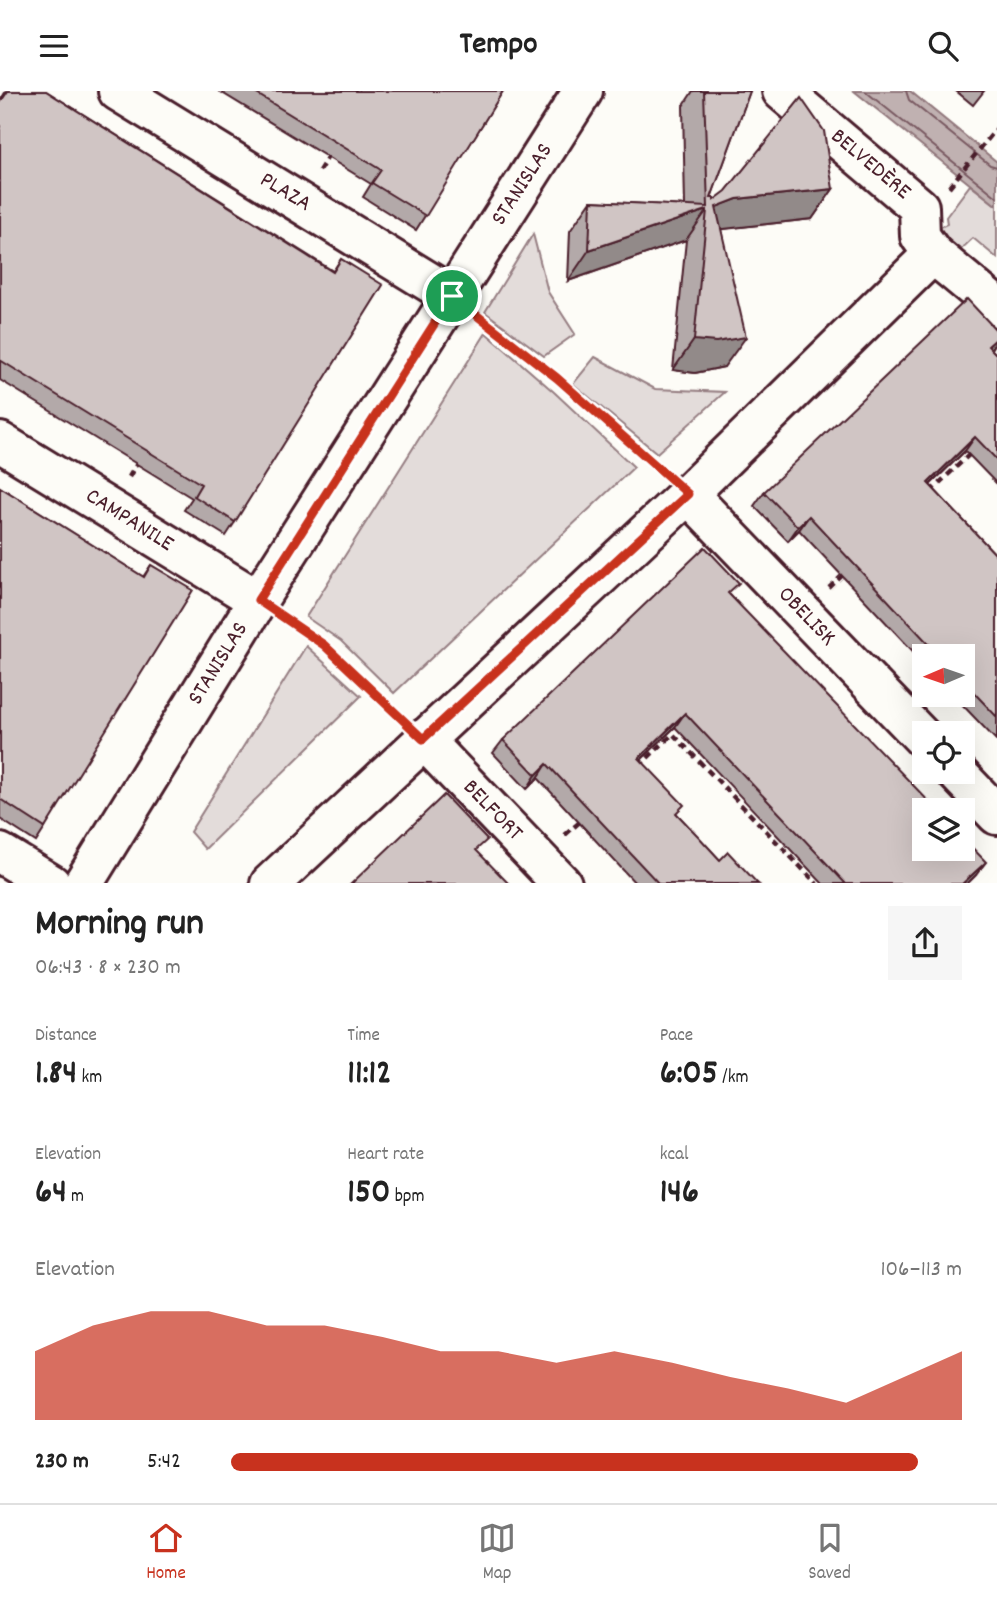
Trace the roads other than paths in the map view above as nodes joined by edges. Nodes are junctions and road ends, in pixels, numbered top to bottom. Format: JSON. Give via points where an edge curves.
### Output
{"nodes":[{"id":1,"x":118,"y":91,"type":"edge"},
{"id":2,"x":583,"y":91,"type":"edge"},
{"id":3,"x":782,"y":91,"type":"edge"},
{"id":4,"x":933,"y":254,"type":"junction"},
{"id":5,"x":452,"y":296,"type":"junction"},
{"id":6,"x":997,"y":307,"type":"edge"},
{"id":7,"x":0,"y":442,"type":"edge"},
{"id":8,"x":688,"y":494,"type":"junction"},
{"id":9,"x":258,"y":600,"type":"junction"},
{"id":10,"x":912,"y":727,"type":"edge"},
{"id":11,"x":423,"y":739,"type":"junction"},
{"id":12,"x":967,"y":784,"type":"edge"},
{"id":13,"x":997,"y":815,"type":"edge"},
{"id":14,"x":0,"y":853,"type":"edge"},
{"id":15,"x":550,"y":872,"type":"edge"},
{"id":16,"x":49,"y":883,"type":"edge"},
{"id":17,"x":84,"y":883,"type":"edge"},
{"id":18,"x":271,"y":883,"type":"edge"}],
"edges":[{"from":1,"to":5,"type":"street","name":"PLAZA"},
{"from":2,"to":5,"type":"street","name":"STANISLAS"},
{"from":3,"to":4,"type":"street","name":"BELVEDÈRE","via":[[919,207],[920,236]]},
{"from":4,"to":6,"type":"street","name":"BELVEDÈRE"},
{"from":4,"to":8,"type":"street"},
{"from":5,"to":9,"type":"street","name":"STANISLAS"},
{"from":7,"to":9,"type":"street","name":"CAMPANILE"},
{"from":8,"to":10,"type":"street","name":"OBELISK"},
{"from":8,"to":11,"type":"street"},
{"from":9,"to":17,"type":"street","name":"STANISLAS"},
{"from":11,"to":15,"type":"street","name":"BELFORT"},
{"from":11,"to":18,"type":"street"},
{"from":12,"to":13,"type":"street"},
{"from":14,"to":16,"type":"street"}]}
